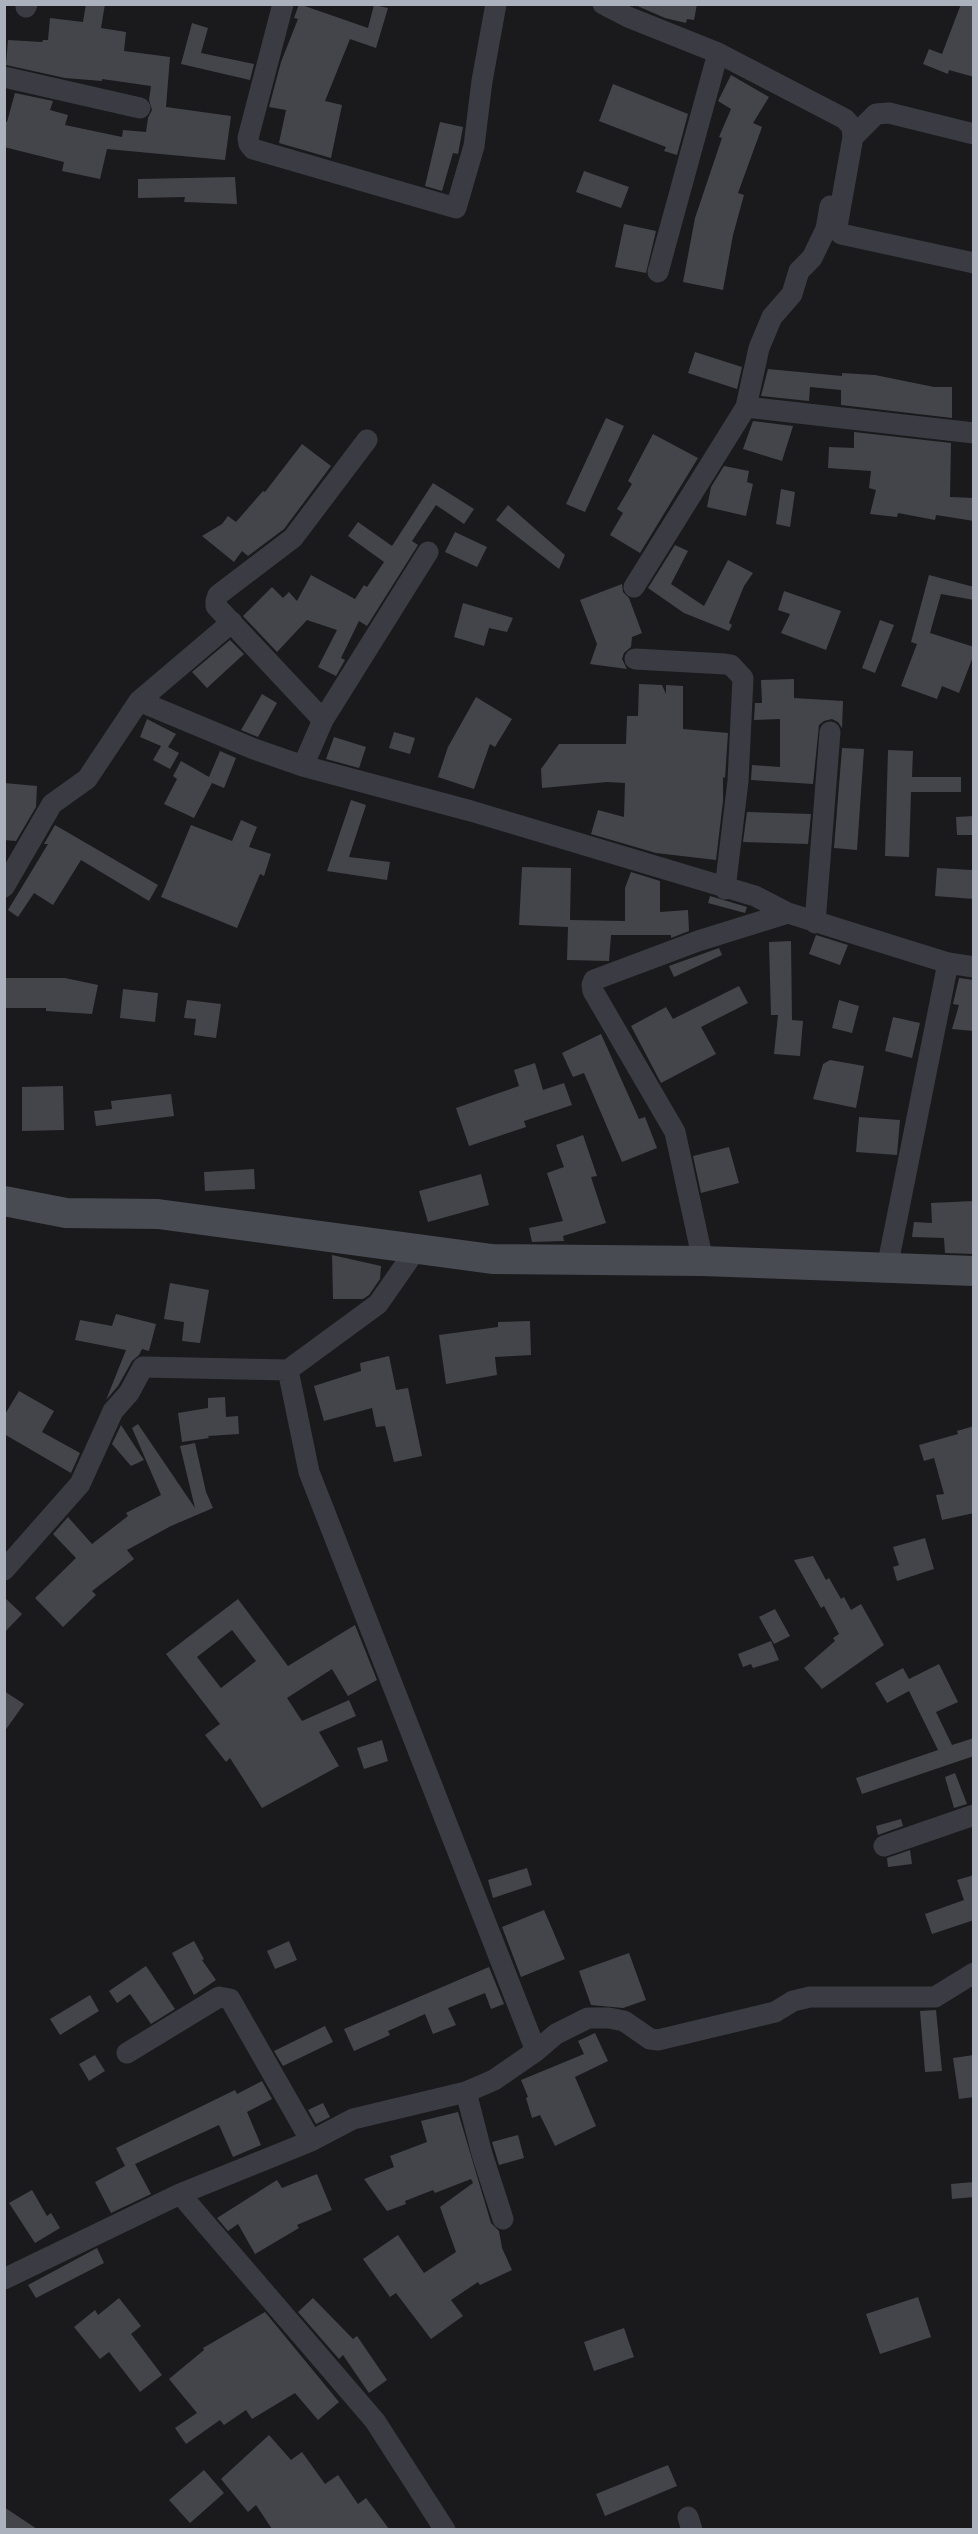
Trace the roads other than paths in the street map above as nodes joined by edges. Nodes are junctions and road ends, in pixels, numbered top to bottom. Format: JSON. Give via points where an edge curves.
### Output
{"nodes":[{"id":1,"x":283,"y":4,"type":"edge"},
{"id":2,"x":496,"y":4,"type":"edge"},
{"id":3,"x":603,"y":4,"type":"edge"},
{"id":4,"x":718,"y":53,"type":"junction"},
{"id":5,"x":4,"y":77,"type":"edge"},
{"id":6,"x":140,"y":108,"type":"dead end"},
{"id":7,"x":849,"y":128,"type":"junction"},
{"id":8,"x":974,"y":134,"type":"edge"},
{"id":9,"x":974,"y":263,"type":"edge"},
{"id":10,"x":658,"y":272,"type":"dead end"},
{"id":11,"x":746,"y":407,"type":"junction"},
{"id":12,"x":974,"y":434,"type":"edge"},
{"id":13,"x":367,"y":440,"type":"dead end"},
{"id":14,"x":428,"y":552,"type":"dead end"},
{"id":15,"x":634,"y":587,"type":"dead end"},
{"id":16,"x":232,"y":622,"type":"junction"},
{"id":17,"x":635,"y":659,"type":"dead end"},
{"id":18,"x":139,"y":701,"type":"junction"},
{"id":19,"x":322,"y":720,"type":"junction"},
{"id":20,"x":830,"y":732,"type":"dead end"},
{"id":21,"x":303,"y":766,"type":"junction"},
{"id":22,"x":4,"y":887,"type":"edge"},
{"id":23,"x":725,"y":889,"type":"junction"},
{"id":24,"x":788,"y":913,"type":"junction"},
{"id":25,"x":815,"y":923,"type":"junction"},
{"id":26,"x":948,"y":963,"type":"junction"},
{"id":27,"x":974,"y":967,"type":"edge"},
{"id":28,"x":4,"y":1201,"type":"edge"},
{"id":29,"x":417,"y":1248,"type":"junction"},
{"id":30,"x":704,"y":1261,"type":"junction"},
{"id":31,"x":887,"y":1268,"type":"junction"},
{"id":32,"x":974,"y":1270,"type":"edge"},
{"id":33,"x":288,"y":1370,"type":"junction"},
{"id":34,"x":4,"y":1570,"type":"edge"},
{"id":35,"x":974,"y":1815,"type":"edge"},
{"id":36,"x":884,"y":1846,"type":"dead end"},
{"id":37,"x":974,"y":1973,"type":"edge"},
{"id":38,"x":536,"y":2051,"type":"junction"},
{"id":39,"x":127,"y":2053,"type":"dead end"},
{"id":40,"x":466,"y":2092,"type":"junction"},
{"id":41,"x":311,"y":2141,"type":"junction"},
{"id":42,"x":180,"y":2194,"type":"junction"},
{"id":43,"x":503,"y":2218,"type":"dead end"},
{"id":44,"x":4,"y":2279,"type":"edge"},
{"id":45,"x":445,"y":2529,"type":"edge"}],
"edges":[{"from":1,"to":2,"type":"street","via":[[248,138],[253,149],[456,208],[474,146]]},
{"from":3,"to":4,"type":"street"},
{"from":4,"to":7,"type":"street"},
{"from":4,"to":10,"type":"street"},
{"from":5,"to":6,"type":"street"},
{"from":7,"to":8,"type":"street","via":[[876,114],[889,113]]},
{"from":7,"to":9,"type":"street","via":[[837,229],[841,234]]},
{"from":7,"to":11,"type":"street","via":[[826,229],[812,258],[800,271],[792,294],[772,317],[759,348]]},
{"from":11,"to":12,"type":"street"},
{"from":11,"to":15,"type":"street"},
{"from":13,"to":16,"type":"street","via":[[292,538],[218,595],[216,606]]},
{"from":14,"to":19,"type":"street"},
{"from":16,"to":18,"type":"street"},
{"from":16,"to":19,"type":"street"},
{"from":17,"to":23,"type":"street","via":[[731,665],[743,678],[738,781]]},
{"from":18,"to":21,"type":"street"},
{"from":18,"to":22,"type":"street","via":[[87,779],[52,804]]},
{"from":19,"to":21,"type":"street"},
{"from":20,"to":25,"type":"street"},
{"from":21,"to":23,"type":"street","via":[[471,811]]},
{"from":23,"to":24,"type":"street","via":[[755,896]]},
{"from":24,"to":25,"type":"street"},
{"from":24,"to":30,"type":"street","via":[[688,945],[594,980],[592,985],[675,1132]]},
{"from":25,"to":26,"type":"street"},
{"from":26,"to":27,"type":"street"},
{"from":26,"to":31,"type":"street"},
{"from":28,"to":29,"type":"street","via":[[66,1214],[158,1214]]},
{"from":29,"to":30,"type":"street","via":[[492,1259]]},
{"from":29,"to":33,"type":"street","via":[[378,1304]]},
{"from":30,"to":31,"type":"street"},
{"from":31,"to":32,"type":"street"},
{"from":33,"to":34,"type":"street","via":[[143,1367],[129,1393],[113,1411],[80,1484]]},
{"from":33,"to":38,"type":"street","via":[[309,1472]]},
{"from":35,"to":36,"type":"street"},
{"from":37,"to":38,"type":"street","via":[[934,1997],[810,1997],[793,2001],[775,2012],[658,2040],[650,2039],[624,2021],[588,2018],[556,2034]]},
{"from":38,"to":40,"type":"street","via":[[494,2080]]},
{"from":39,"to":41,"type":"street","via":[[219,1997],[230,1999]]},
{"from":40,"to":41,"type":"street","via":[[353,2119]]},
{"from":40,"to":43,"type":"street"},
{"from":41,"to":42,"type":"street"},
{"from":42,"to":44,"type":"street"},
{"from":42,"to":45,"type":"street","via":[[375,2421]]}]}
